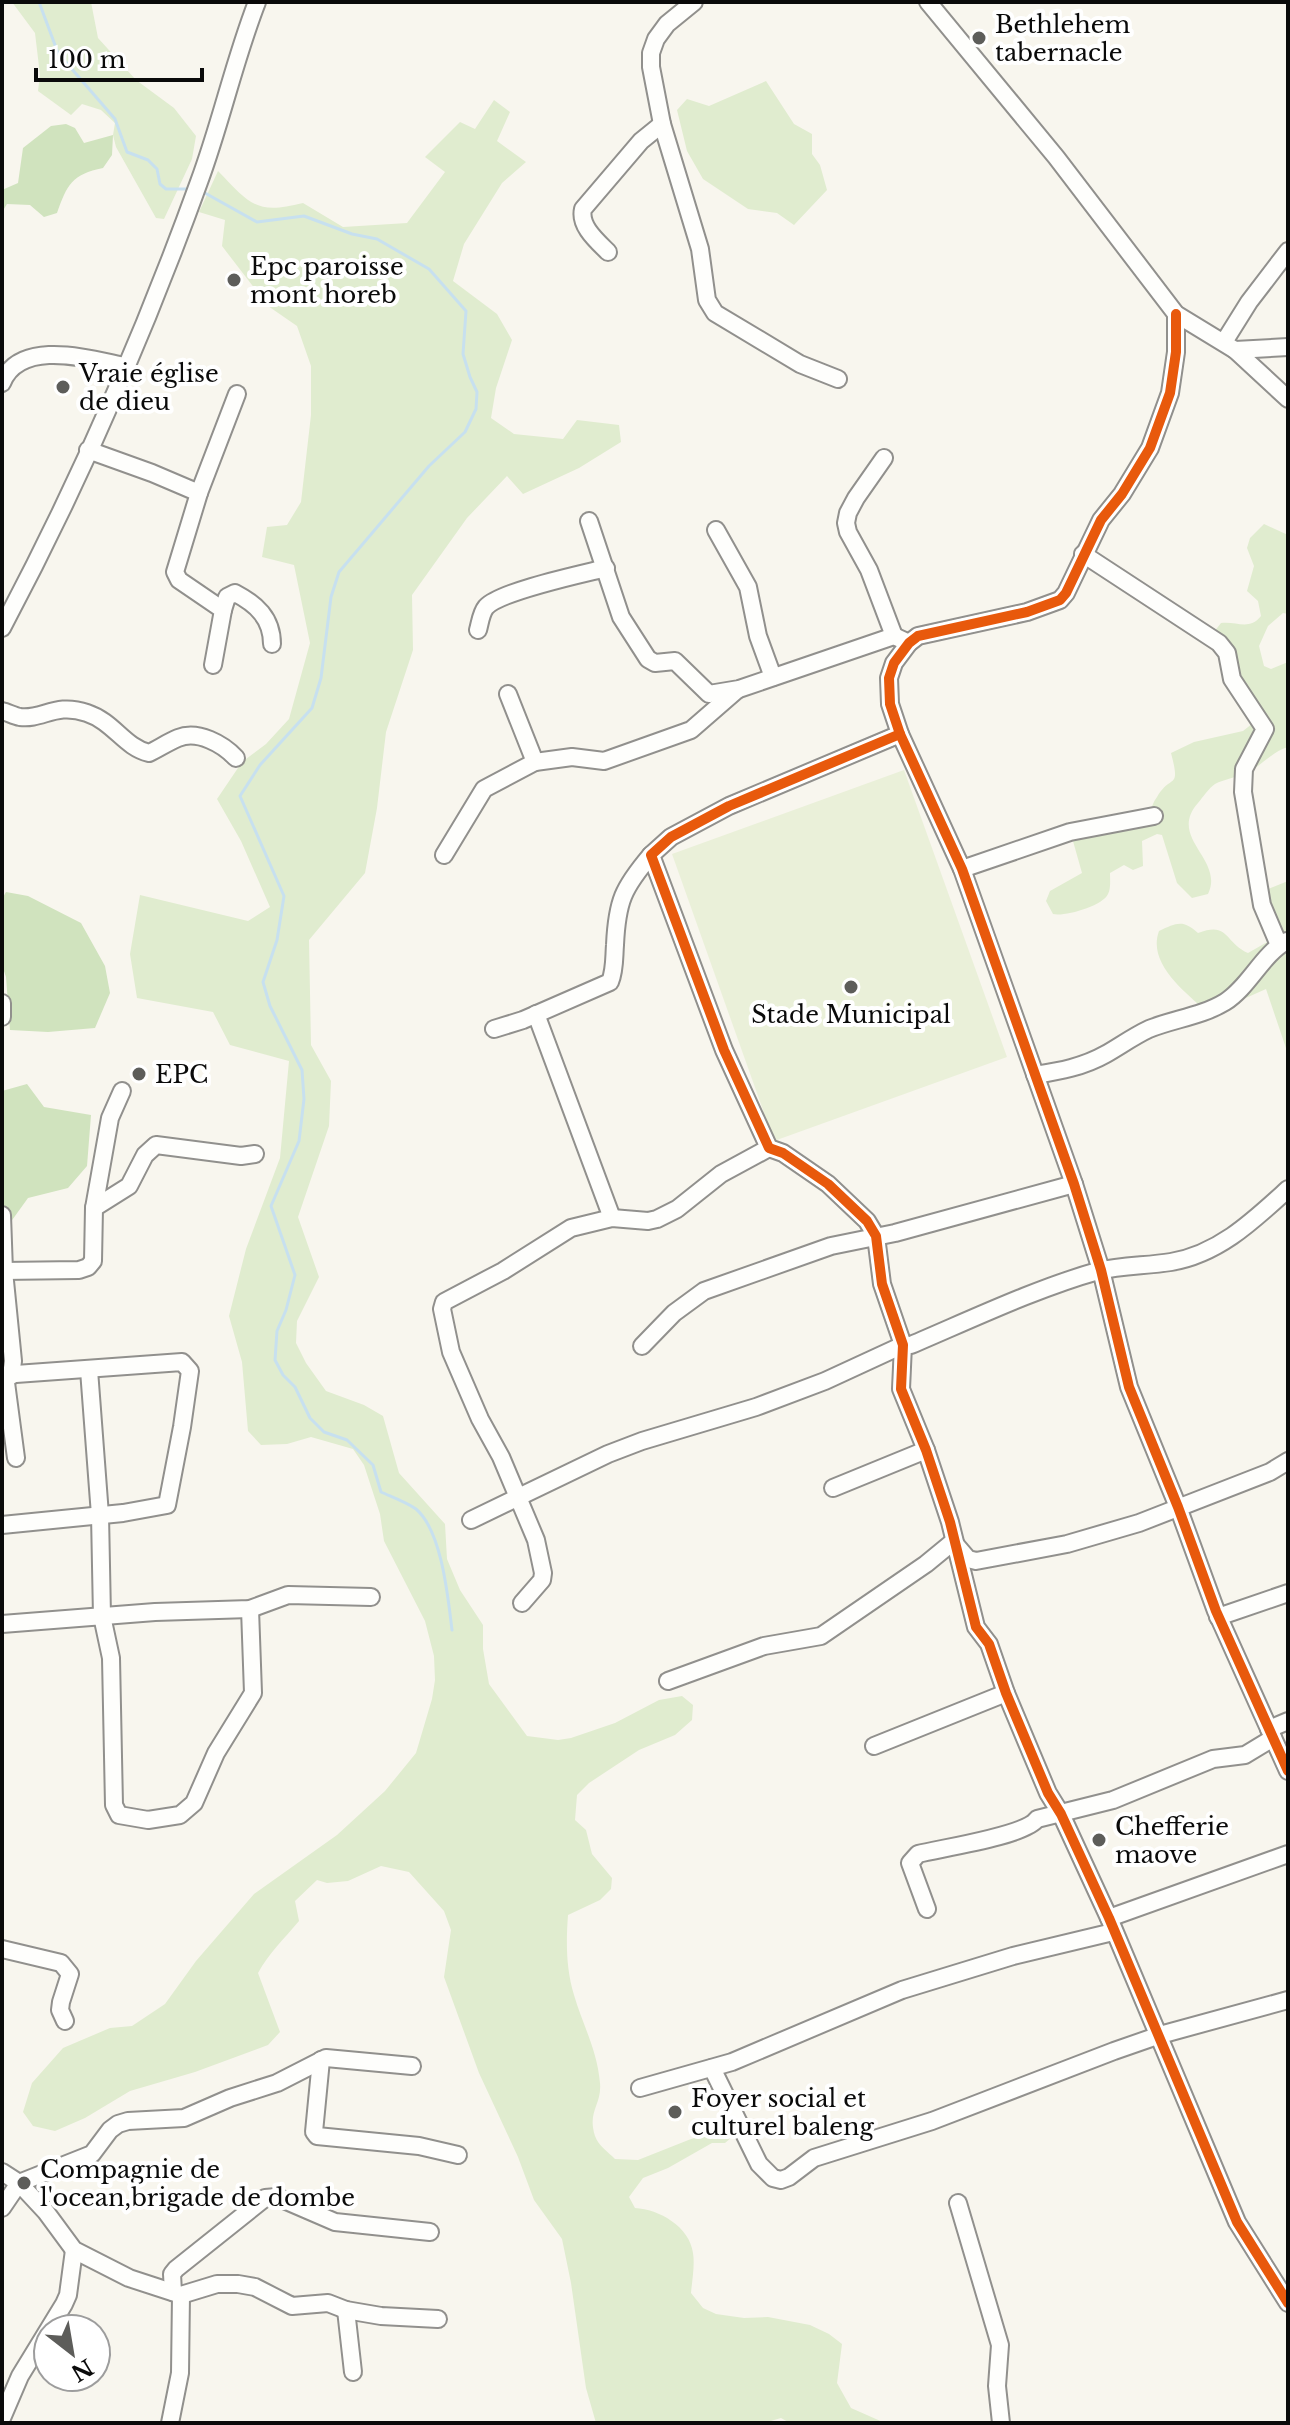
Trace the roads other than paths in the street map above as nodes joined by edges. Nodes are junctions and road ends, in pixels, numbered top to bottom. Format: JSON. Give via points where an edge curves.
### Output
{"nodes":[{"id":1,"x":257,"y":2,"type":"edge"},
{"id":2,"x":694,"y":2,"type":"edge"},
{"id":3,"x":928,"y":2,"type":"edge"},
{"id":4,"x":662,"y":124,"type":"junction"},
{"id":5,"x":1288,"y":251,"type":"edge"},
{"id":6,"x":608,"y":252,"type":"dead end"},
{"id":7,"x":1176,"y":314,"type":"junction"},
{"id":8,"x":1230,"y":346,"type":"junction"},
{"id":9,"x":1288,"y":347,"type":"edge"},
{"id":10,"x":125,"y":366,"type":"junction"},
{"id":11,"x":838,"y":379,"type":"dead end"},
{"id":12,"x":2,"y":383,"type":"edge"},
{"id":13,"x":237,"y":394,"type":"dead end"},
{"id":14,"x":1288,"y":399,"type":"edge"},
{"id":15,"x":88,"y":450,"type":"junction"},
{"id":16,"x":884,"y":458,"type":"dead end"},
{"id":17,"x":199,"y":493,"type":"junction"},
{"id":18,"x":589,"y":521,"type":"dead end"},
{"id":19,"x":716,"y":530,"type":"dead end"},
{"id":20,"x":1083,"y":554,"type":"junction"},
{"id":21,"x":606,"y":568,"type":"junction"},
{"id":22,"x":223,"y":610,"type":"junction"},
{"id":23,"x":2,"y":628,"type":"edge"},
{"id":24,"x":478,"y":630,"type":"dead end"},
{"id":25,"x":902,"y":639,"type":"junction"},
{"id":26,"x":272,"y":644,"type":"dead end"},
{"id":27,"x":213,"y":665,"type":"dead end"},
{"id":28,"x":773,"y":677,"type":"junction"},
{"id":29,"x":739,"y":689,"type":"junction"},
{"id":30,"x":508,"y":694,"type":"dead end"},
{"id":31,"x":2,"y":711,"type":"edge"},
{"id":32,"x":900,"y":734,"type":"junction"},
{"id":33,"x":236,"y":758,"type":"dead end"},
{"id":34,"x":535,"y":762,"type":"junction"},
{"id":35,"x":1154,"y":816,"type":"dead end"},
{"id":36,"x":444,"y":855,"type":"dead end"},
{"id":37,"x":651,"y":855,"type":"junction"},
{"id":38,"x":962,"y":869,"type":"junction"},
{"id":39,"x":1283,"y":942,"type":"edge"},
{"id":40,"x":2,"y":1003,"type":"edge"},
{"id":41,"x":536,"y":1014,"type":"junction"},
{"id":42,"x":2,"y":1017,"type":"edge"},
{"id":43,"x":494,"y":1029,"type":"dead end"},
{"id":44,"x":1035,"y":1075,"type":"junction"},
{"id":45,"x":122,"y":1091,"type":"dead end"},
{"id":46,"x":769,"y":1148,"type":"junction"},
{"id":47,"x":255,"y":1154,"type":"dead end"},
{"id":48,"x":1074,"y":1184,"type":"junction"},
{"id":49,"x":1288,"y":1189,"type":"edge"},
{"id":50,"x":94,"y":1208,"type":"junction"},
{"id":51,"x":2,"y":1215,"type":"edge"},
{"id":52,"x":612,"y":1218,"type":"junction"},
{"id":53,"x":876,"y":1236,"type":"junction"},
{"id":54,"x":1101,"y":1270,"type":"junction"},
{"id":55,"x":3,"y":1271,"type":"edge"},
{"id":56,"x":903,"y":1345,"type":"junction"},
{"id":57,"x":642,"y":1346,"type":"dead end"},
{"id":58,"x":89,"y":1370,"type":"junction"},
{"id":59,"x":6,"y":1376,"type":"edge"},
{"id":60,"x":926,"y":1450,"type":"junction"},
{"id":61,"x":16,"y":1458,"type":"dead end"},
{"id":62,"x":1288,"y":1461,"type":"edge"},
{"id":63,"x":833,"y":1488,"type":"dead end"},
{"id":64,"x":519,"y":1496,"type":"junction"},
{"id":65,"x":1178,"y":1507,"type":"junction"},
{"id":66,"x":100,"y":1515,"type":"junction"},
{"id":67,"x":471,"y":1520,"type":"dead end"},
{"id":68,"x":2,"y":1525,"type":"edge"},
{"id":69,"x":954,"y":1543,"type":"junction"},
{"id":70,"x":1288,"y":1593,"type":"edge"},
{"id":71,"x":371,"y":1597,"type":"dead end"},
{"id":72,"x":522,"y":1603,"type":"dead end"},
{"id":73,"x":250,"y":1609,"type":"junction"},
{"id":74,"x":102,"y":1616,"type":"junction"},
{"id":75,"x":1218,"y":1617,"type":"junction"},
{"id":76,"x":2,"y":1624,"type":"edge"},
{"id":77,"x":668,"y":1681,"type":"dead end"},
{"id":78,"x":1006,"y":1693,"type":"junction"},
{"id":79,"x":1288,"y":1721,"type":"edge"},
{"id":80,"x":1271,"y":1734,"type":"junction"},
{"id":81,"x":874,"y":1746,"type":"dead end"},
{"id":82,"x":1288,"y":1771,"type":"edge"},
{"id":83,"x":1061,"y":1814,"type":"junction"},
{"id":84,"x":1288,"y":1854,"type":"edge"},
{"id":85,"x":927,"y":1909,"type":"dead end"},
{"id":86,"x":1111,"y":1925,"type":"junction"},
{"id":87,"x":2,"y":1949,"type":"edge"},
{"id":88,"x":1288,"y":2000,"type":"edge"},
{"id":89,"x":65,"y":2021,"type":"dead end"},
{"id":90,"x":1160,"y":2035,"type":"junction"},
{"id":91,"x":321,"y":2060,"type":"junction"},
{"id":92,"x":412,"y":2066,"type":"dead end"},
{"id":93,"x":712,"y":2068,"type":"junction"},
{"id":94,"x":640,"y":2088,"type":"dead end"},
{"id":95,"x":458,"y":2155,"type":"dead end"},
{"id":96,"x":2,"y":2172,"type":"edge"},
{"id":97,"x":19,"y":2183,"type":"junction"},
{"id":98,"x":958,"y":2203,"type":"dead end"},
{"id":99,"x":2,"y":2208,"type":"edge"},
{"id":100,"x":430,"y":2232,"type":"dead end"},
{"id":101,"x":74,"y":2250,"type":"junction"},
{"id":102,"x":177,"y":2293,"type":"junction"},
{"id":103,"x":1288,"y":2303,"type":"edge"},
{"id":104,"x":346,"y":2310,"type":"junction"},
{"id":105,"x":438,"y":2319,"type":"dead end"},
{"id":106,"x":353,"y":2372,"type":"dead end"},
{"id":107,"x":2,"y":2374,"type":"edge"},
{"id":108,"x":20,"y":2376,"type":"junction"},
{"id":109,"x":2,"y":2418,"type":"edge"},
{"id":110,"x":170,"y":2423,"type":"edge"},
{"id":111,"x":1001,"y":2423,"type":"edge"}],
"edges":[{"from":1,"to":10,"type":"street","via":[[199,183]]},
{"from":2,"to":4,"type":"street","via":[[667,24],[651,53]]},
{"from":3,"to":7,"type":"street"},
{"from":4,"to":6,"type":"street","via":[[583,209],[593,237]]},
{"from":4,"to":11,"type":"street","via":[[700,249],[710,308],[800,364]]},
{"from":5,"to":8,"type":"street","via":[[1249,302]]},
{"from":7,"to":8,"type":"street"},
{"from":7,"to":20,"type":"street","via":[[1170,393],[1150,448]]},
{"from":8,"to":9,"type":"street"},
{"from":8,"to":14,"type":"street"},
{"from":10,"to":12,"type":"street","via":[[83,358],[33,358],[9,370]]},
{"from":10,"to":15,"type":"street"},
{"from":13,"to":17,"type":"street"},
{"from":15,"to":17,"type":"street"},
{"from":15,"to":23,"type":"street","via":[[50,538]]},
{"from":16,"to":25,"type":"street","via":[[846,523]]},
{"from":17,"to":22,"type":"street","via":[[175,572]]},
{"from":18,"to":21,"type":"street"},
{"from":19,"to":28,"type":"street","via":[[748,587]]},
{"from":20,"to":25,"type":"street","via":[[1060,600]]},
{"from":20,"to":39,"type":"street","via":[[1219,643],[1227,653],[1232,679],[1262,720],[1264,736],[1244,769],[1243,792],[1262,905]]},
{"from":21,"to":24,"type":"street","via":[[494,601],[483,611]]},
{"from":21,"to":29,"type":"street","via":[[621,617],[648,659],[675,661],[709,694]]},
{"from":22,"to":26,"type":"street","via":[[227,597],[235,593],[255,603],[271,630]]},
{"from":22,"to":27,"type":"street"},
{"from":25,"to":28,"type":"street"},
{"from":25,"to":32,"type":"street","via":[[889,678],[890,704]]},
{"from":28,"to":29,"type":"street"},
{"from":29,"to":34,"type":"street","via":[[691,730],[604,761],[572,757]]},
{"from":30,"to":34,"type":"street"},
{"from":31,"to":33,"type":"street","via":[[22,718],[61,708],[86,712],[109,723],[136,750],[149,753],[194,735],[224,745]]},
{"from":32,"to":37,"type":"street","via":[[729,806],[671,837]]},
{"from":32,"to":38,"type":"street"},
{"from":34,"to":36,"type":"street","via":[[484,789]]},
{"from":35,"to":38,"type":"street","via":[[1070,832]]},
{"from":37,"to":41,"type":"street","via":[[622,896],[610,982]]},
{"from":37,"to":46,"type":"street","via":[[724,1050]]},
{"from":38,"to":44,"type":"street"},
{"from":39,"to":44,"type":"street","via":[[1226,1001],[1150,1029],[1070,1069]]},
{"from":40,"to":42,"type":"street"},
{"from":41,"to":43,"type":"street"},
{"from":41,"to":52,"type":"street"},
{"from":44,"to":48,"type":"street"},
{"from":45,"to":50,"type":"street","via":[[110,1118]]},
{"from":46,"to":52,"type":"street","via":[[657,1219]]},
{"from":46,"to":53,"type":"street","via":[[828,1184]]},
{"from":47,"to":50,"type":"street","via":[[156,1145],[129,1186]]},
{"from":48,"to":53,"type":"street"},
{"from":48,"to":54,"type":"street"},
{"from":49,"to":54,"type":"street","via":[[1240,1232],[1200,1254]]},
{"from":50,"to":55,"type":"street","via":[[93,1261],[88,1267]]},
{"from":51,"to":55,"type":"street"},
{"from":52,"to":64,"type":"street","via":[[571,1228],[449,1298],[442,1309],[451,1352]]},
{"from":53,"to":56,"type":"street","via":[[882,1284]]},
{"from":53,"to":57,"type":"street","via":[[831,1246],[704,1291]]},
{"from":54,"to":56,"type":"street"},
{"from":54,"to":65,"type":"street","via":[[1129,1387]]},
{"from":55,"to":59,"type":"street","via":[[13,1361]]},
{"from":56,"to":60,"type":"street","via":[[901,1389]]},
{"from":56,"to":64,"type":"street","via":[[756,1407],[608,1454]]},
{"from":58,"to":59,"type":"street"},
{"from":58,"to":66,"type":"street"},
{"from":58,"to":66,"type":"street","via":[[182,1362],[190,1371],[167,1505]]},
{"from":59,"to":61,"type":"street"},
{"from":60,"to":63,"type":"street"},
{"from":60,"to":69,"type":"street"},
{"from":62,"to":65,"type":"street"},
{"from":64,"to":67,"type":"street"},
{"from":64,"to":72,"type":"street","via":[[543,1573],[540,1585]]},
{"from":65,"to":69,"type":"street","via":[[1067,1544],[976,1561]]},
{"from":65,"to":75,"type":"street"},
{"from":66,"to":68,"type":"street"},
{"from":66,"to":74,"type":"street"},
{"from":69,"to":77,"type":"street","via":[[821,1636],[764,1646]]},
{"from":69,"to":78,"type":"street","via":[[976,1627],[989,1644]]},
{"from":70,"to":75,"type":"street"},
{"from":71,"to":73,"type":"street","via":[[288,1595]]},
{"from":73,"to":74,"type":"street"},
{"from":73,"to":74,"type":"street","via":[[253,1693],[188,1811],[148,1820],[119,1815],[114,1805],[111,1658]]},
{"from":74,"to":76,"type":"street"},
{"from":75,"to":80,"type":"street"},
{"from":78,"to":81,"type":"street"},
{"from":78,"to":83,"type":"street"},
{"from":79,"to":80,"type":"street"},
{"from":80,"to":82,"type":"street"},
{"from":80,"to":83,"type":"street","via":[[1245,1755],[1213,1759],[1113,1800]]},
{"from":83,"to":85,"type":"street","via":[[1005,1835],[918,1854],[910,1863]]},
{"from":83,"to":86,"type":"street"},
{"from":84,"to":86,"type":"street"},
{"from":86,"to":90,"type":"street"},
{"from":86,"to":93,"type":"street","via":[[902,1990]]},
{"from":87,"to":89,"type":"street","via":[[67,1967],[70,1974],[60,2010]]},
{"from":88,"to":90,"type":"street"},
{"from":90,"to":93,"type":"street","via":[[932,2121],[814,2158],[781,2180],[759,2164]]},
{"from":90,"to":103,"type":"street","via":[[1237,2222]]},
{"from":91,"to":92,"type":"street"},
{"from":91,"to":95,"type":"street","via":[[317,2136]]},
{"from":91,"to":97,"type":"street","via":[[277,2083],[184,2118],[118,2124],[92,2154]]},
{"from":93,"to":94,"type":"street"},
{"from":96,"to":97,"type":"street"},
{"from":97,"to":99,"type":"street"},
{"from":97,"to":101,"type":"street"},
{"from":98,"to":111,"type":"street","via":[[1000,2345]]},
{"from":100,"to":102,"type":"street","via":[[335,2222],[277,2197],[265,2198],[176,2269],[172,2274]]},
{"from":101,"to":102,"type":"street","via":[[129,2278]]},
{"from":101,"to":108,"type":"street","via":[[68,2295]]},
{"from":102,"to":104,"type":"street","via":[[238,2284],[292,2306],[328,2303]]},
{"from":102,"to":110,"type":"street","via":[[180,2373]]},
{"from":104,"to":105,"type":"street"},
{"from":104,"to":106,"type":"street"},
{"from":107,"to":108,"type":"street"},
{"from":108,"to":109,"type":"street"}]}
